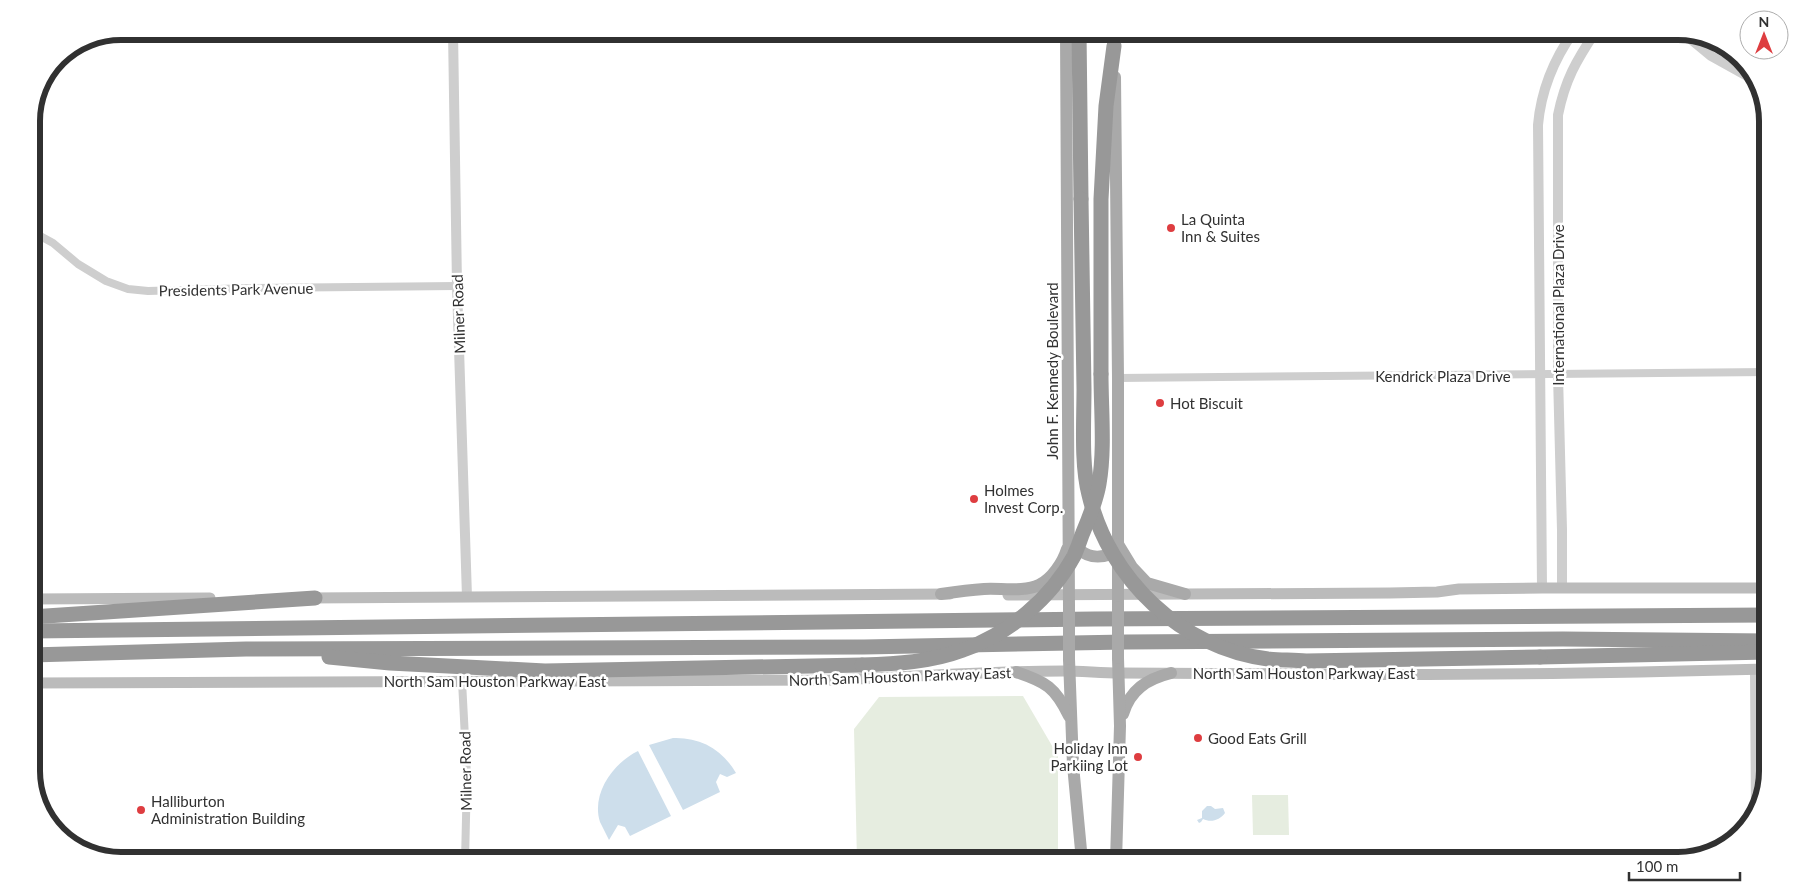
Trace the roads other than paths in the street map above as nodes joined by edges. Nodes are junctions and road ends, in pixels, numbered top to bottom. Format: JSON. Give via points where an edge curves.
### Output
{"nodes":[{"id":1,"x":453,"y":40,"type":"edge"},
{"id":2,"x":1066,"y":40,"type":"edge"},
{"id":3,"x":1080,"y":40,"type":"edge"},
{"id":4,"x":1114,"y":40,"type":"edge"},
{"id":5,"x":1114,"y":40,"type":"edge"},
{"id":6,"x":1569,"y":40,"type":"edge"},
{"id":7,"x":1590,"y":40,"type":"edge"},
{"id":8,"x":1694,"y":42,"type":"edge"},
{"id":9,"x":1737,"y":66,"type":"edge"},
{"id":10,"x":1545,"y":89,"type":"junction"},
{"id":11,"x":1562,"y":98,"type":"junction"},
{"id":12,"x":1558,"y":233,"type":"junction"},
{"id":13,"x":1538,"y":234,"type":"junction"},
{"id":14,"x":40,"y":236,"type":"edge"},
{"id":15,"x":457,"y":286,"type":"junction"},
{"id":16,"x":1759,"y":372,"type":"edge"},
{"id":17,"x":1540,"y":375,"type":"junction"},
{"id":18,"x":1558,"y":375,"type":"junction"},
{"id":19,"x":1118,"y":378,"type":"junction"},
{"id":20,"x":1068,"y":466,"type":"junction"},
{"id":21,"x":1069,"y":542,"type":"junction"},
{"id":22,"x":1117,"y":542,"type":"junction"},
{"id":23,"x":1542,"y":588,"type":"junction"},
{"id":24,"x":1562,"y":588,"type":"junction"},
{"id":25,"x":1759,"y":588,"type":"edge"},
{"id":26,"x":941,"y":594,"type":"junction"},
{"id":27,"x":1185,"y":594,"type":"junction"},
{"id":28,"x":468,"y":597,"type":"junction"},
{"id":29,"x":315,"y":598,"type":"junction"},
{"id":30,"x":40,"y":600,"type":"edge"},
{"id":31,"x":1069,"y":601,"type":"junction"},
{"id":32,"x":1118,"y":601,"type":"junction"},
{"id":33,"x":1759,"y":615,"type":"edge"},
{"id":34,"x":40,"y":616,"type":"edge"},
{"id":35,"x":40,"y":631,"type":"edge"},
{"id":36,"x":1759,"y":640,"type":"edge"},
{"id":37,"x":246,"y":649,"type":"junction"},
{"id":38,"x":1759,"y":652,"type":"edge"},
{"id":39,"x":40,"y":655,"type":"edge"},
{"id":40,"x":1069,"y":665,"type":"junction"},
{"id":41,"x":1755,"y":670,"type":"junction"},
{"id":42,"x":1759,"y":670,"type":"edge"},
{"id":43,"x":1016,"y":672,"type":"junction"},
{"id":44,"x":1119,"y":673,"type":"junction"},
{"id":45,"x":1170,"y":673,"type":"junction"},
{"id":46,"x":462,"y":681,"type":"junction"},
{"id":47,"x":40,"y":683,"type":"edge"},
{"id":48,"x":1071,"y":721,"type":"junction"},
{"id":49,"x":1120,"y":726,"type":"junction"},
{"id":50,"x":1756,"y":792,"type":"edge"},
{"id":51,"x":465,"y":852,"type":"edge"},
{"id":52,"x":1081,"y":852,"type":"edge"},
{"id":53,"x":1116,"y":852,"type":"edge"}],
"edges":[{"from":1,"to":15,"type":"street","name":"Milner Road"},
{"from":2,"to":20,"type":"main road","name":"John F. Kennedy Boulevard"},
{"from":3,"to":38,"type":"highway","bridge":true,"via":[[1084,441],[1088,494],[1105,541],[1145,597],[1189,632],[1223,647],[1268,659],[1306,661]]},
{"from":4,"to":37,"type":"highway","bridge":true,"via":[[1106,106],[1101,199],[1100,483],[1074,555],[1050,590],[1007,627],[964,650],[919,660],[862,666],[545,671],[390,664]]},
{"from":5,"to":19,"type":"main road"},
{"from":6,"to":10,"type":"street","name":"International Plaza Drive"},
{"from":7,"to":11,"type":"street","name":"International Plaza Drive","via":[[1573,67]]},
{"from":8,"to":9,"type":"street","via":[[1711,56]]},
{"from":10,"to":11,"type":"street"},
{"from":10,"to":13,"type":"street","name":"International Plaza Drive","via":[[1538,125]]},
{"from":11,"to":12,"type":"street","name":"International Plaza Drive","via":[[1558,128]]},
{"from":12,"to":13,"type":"street"},
{"from":12,"to":18,"type":"street","name":"International Plaza Drive"},
{"from":13,"to":17,"type":"street","name":"International Plaza Drive"},
{"from":14,"to":15,"type":"street","name":"Presidents Park Avenue","via":[[106,282],[128,289]]},
{"from":15,"to":28,"type":"street","name":"Milner Road"},
{"from":16,"to":18,"type":"street","name":"Kendrick Plaza Drive"},
{"from":17,"to":18,"type":"street","name":"Kendrick Plaza Drive"},
{"from":17,"to":19,"type":"street","name":"Kendrick Plaza Drive"},
{"from":17,"to":23,"type":"street","name":"International Plaza Drive"},
{"from":18,"to":24,"type":"street","name":"International Plaza Drive"},
{"from":19,"to":22,"type":"main road"},
{"from":20,"to":21,"type":"main road","name":"John F. Kennedy Boulevard"},
{"from":20,"to":22,"type":"main road","via":[[1074,490],[1077,548],[1085,555],[1105,556],[1111,554]]},
{"from":21,"to":26,"type":"main road","via":[[1058,568],[1039,585]]},
{"from":21,"to":31,"type":"main road","name":"John F. Kennedy Boulevard"},
{"from":22,"to":27,"type":"main road","via":[[1132,567],[1147,583]]},
{"from":22,"to":32,"type":"main road"},
{"from":23,"to":24,"type":"main road"},
{"from":23,"to":27,"type":"main road","via":[[1400,593]]},
{"from":24,"to":25,"type":"main road"},
{"from":26,"to":28,"type":"main road"},
{"from":26,"to":31,"type":"main road"},
{"from":27,"to":32,"type":"main road"},
{"from":28,"to":29,"type":"main road"},
{"from":29,"to":30,"type":"main road"},
{"from":29,"to":34,"type":"highway"},
{"from":31,"to":32,"type":"main road"},
{"from":31,"to":40,"type":"main road","name":"John F. Kennedy Boulevard","bridge":true},
{"from":32,"to":44,"type":"main road","bridge":true},
{"from":33,"to":35,"type":"highway"},
{"from":36,"to":37,"type":"highway","name":"North Sam Houston Parkway East"},
{"from":37,"to":39,"type":"highway","name":"North Sam Houston Parkway East"},
{"from":40,"to":43,"type":"main road","name":"North Sam Houston Parkway East"},
{"from":40,"to":44,"type":"main road","name":"North Sam Houston Parkway East"},
{"from":40,"to":48,"type":"main road","name":"John F. Kennedy Boulevard"},
{"from":41,"to":42,"type":"main road","name":"North Sam Houston Parkway East"},
{"from":41,"to":45,"type":"main road","name":"North Sam Houston Parkway East","via":[[1479,674]]},
{"from":41,"to":50,"type":"street"},
{"from":43,"to":46,"type":"main road","name":"North Sam Houston Parkway East","via":[[833,680]]},
{"from":43,"to":48,"type":"main road","via":[[1039,680],[1054,691]]},
{"from":44,"to":45,"type":"main road","name":"North Sam Houston Parkway East"},
{"from":44,"to":49,"type":"main road"},
{"from":45,"to":49,"type":"main road","via":[[1156,676],[1134,692],[1126,702]]},
{"from":46,"to":47,"type":"main road","name":"North Sam Houston Parkway East"},
{"from":46,"to":51,"type":"street","name":"Milner Road","via":[[467,776]]},
{"from":48,"to":52,"type":"main road","name":"John F. Kennedy Boulevard"},
{"from":49,"to":53,"type":"main road"}]}
